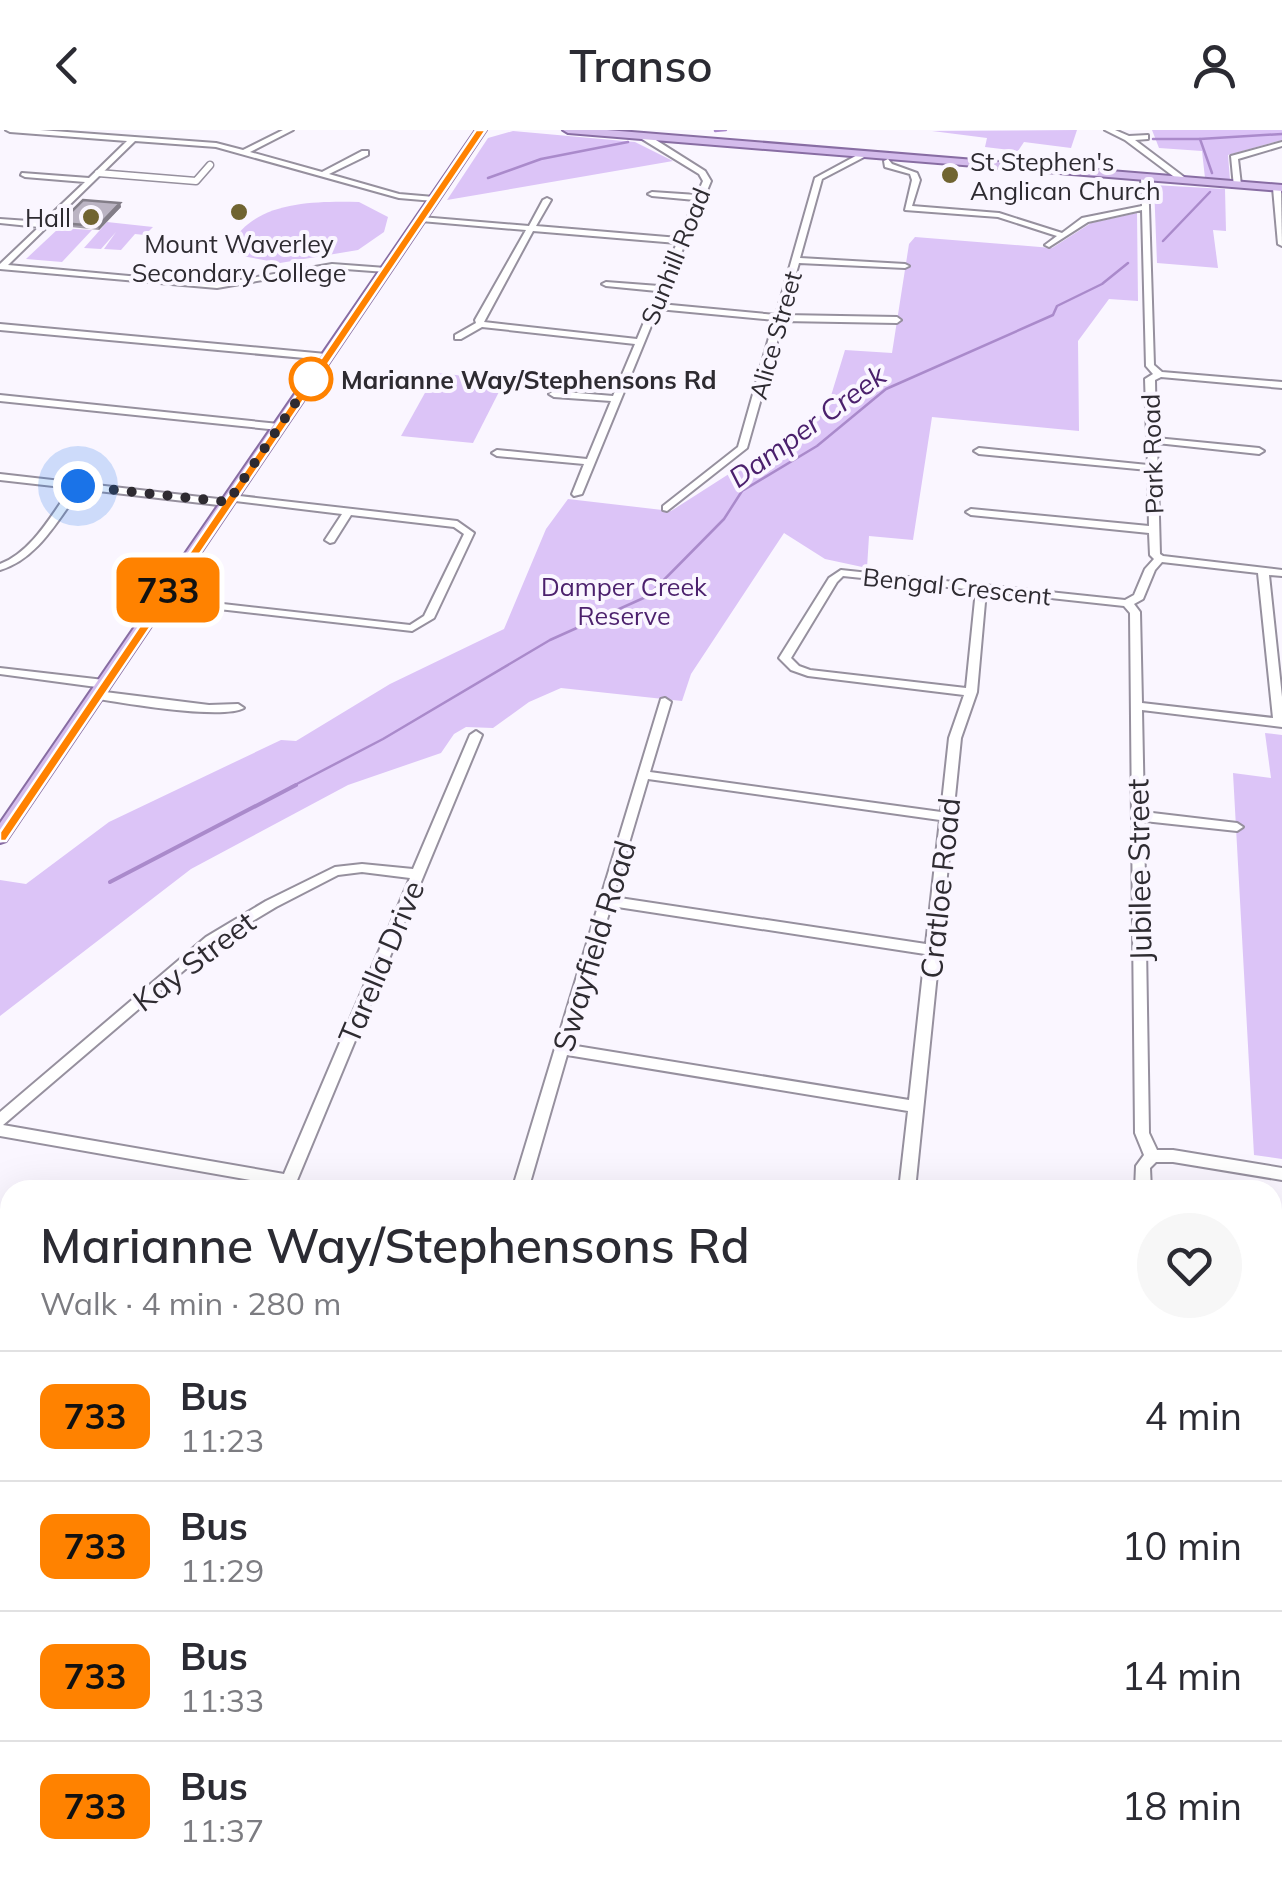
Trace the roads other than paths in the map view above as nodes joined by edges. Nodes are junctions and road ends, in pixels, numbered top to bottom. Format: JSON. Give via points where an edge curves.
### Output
{"nodes":[{"id":1,"x":10,"y":130,"type":"edge"},
{"id":2,"x":289,"y":130,"type":"edge"},
{"id":3,"x":494,"y":130,"type":"edge"},
{"id":4,"x":572,"y":130,"type":"edge"},
{"id":5,"x":1109,"y":130,"type":"edge"},
{"id":6,"x":477,"y":132,"type":"edge"},
{"id":7,"x":1130,"y":132,"type":"edge"},
{"id":8,"x":1144,"y":133,"type":"edge"},
{"id":9,"x":134,"y":138,"type":"junction"},
{"id":10,"x":666,"y":143,"type":"junction"},
{"id":11,"x":1282,"y":144,"type":"edge"},
{"id":12,"x":245,"y":152,"type":"junction"},
{"id":13,"x":365,"y":154,"type":"dead end"},
{"id":14,"x":863,"y":154,"type":"junction"},
{"id":15,"x":1157,"y":160,"type":"junction"},
{"id":16,"x":888,"y":161,"type":"dead end"},
{"id":17,"x":210,"y":165,"type":"dead end"},
{"id":18,"x":98,"y":173,"type":"junction"},
{"id":19,"x":324,"y":174,"type":"junction"},
{"id":20,"x":25,"y":175,"type":"dead end"},
{"id":21,"x":1146,"y":177,"type":"junction"},
{"id":22,"x":1163,"y":179,"type":"junction"},
{"id":23,"x":90,"y":180,"type":"junction"},
{"id":24,"x":1184,"y":180,"type":"junction"},
{"id":25,"x":1237,"y":185,"type":"junction"},
{"id":26,"x":1280,"y":188,"type":"edge"},
{"id":27,"x":652,"y":194,"type":"dead end"},
{"id":28,"x":700,"y":198,"type":"junction"},
{"id":29,"x":434,"y":199,"type":"junction"},
{"id":30,"x":547,"y":200,"type":"dead end"},
{"id":31,"x":1146,"y":208,"type":"junction"},
{"id":32,"x":421,"y":219,"type":"junction"},
{"id":33,"x":0,"y":222,"type":"edge"},
{"id":34,"x":45,"y":225,"type":"junction"},
{"id":35,"x":531,"y":228,"type":"junction"},
{"id":36,"x":1061,"y":235,"type":"junction"},
{"id":37,"x":682,"y":241,"type":"junction"},
{"id":38,"x":1282,"y":241,"type":"edge"},
{"id":39,"x":1049,"y":245,"type":"dead end"},
{"id":40,"x":797,"y":260,"type":"junction"},
{"id":41,"x":906,"y":266,"type":"dead end"},
{"id":42,"x":1,"y":267,"type":"edge"},
{"id":43,"x":386,"y":270,"type":"junction"},
{"id":44,"x":606,"y":284,"type":"dead end"},
{"id":45,"x":662,"y":289,"type":"junction"},
{"id":46,"x":656,"y":306,"type":"junction"},
{"id":47,"x":782,"y":318,"type":"junction"},
{"id":48,"x":897,"y":320,"type":"dead end"},
{"id":49,"x":481,"y":324,"type":"junction"},
{"id":50,"x":0,"y":327,"type":"edge"},
{"id":51,"x":458,"y":337,"type":"dead end"},
{"id":52,"x":640,"y":342,"type":"junction"},
{"id":53,"x":326,"y":358,"type":"junction"},
{"id":54,"x":1159,"y":374,"type":"junction"},
{"id":55,"x":1282,"y":385,"type":"edge"},
{"id":56,"x":554,"y":394,"type":"dead end"},
{"id":57,"x":0,"y":398,"type":"edge"},
{"id":58,"x":616,"y":399,"type":"junction"},
{"id":59,"x":279,"y":427,"type":"junction"},
{"id":60,"x":1152,"y":440,"type":"junction"},
{"id":61,"x":979,"y":451,"type":"dead end"},
{"id":62,"x":1259,"y":451,"type":"dead end"},
{"id":63,"x":497,"y":453,"type":"dead end"},
{"id":64,"x":590,"y":462,"type":"junction"},
{"id":65,"x":1152,"y":468,"type":"junction"},
{"id":66,"x":0,"y":477,"type":"edge"},
{"id":67,"x":78,"y":486,"type":"junction"},
{"id":68,"x":577,"y":494,"type":"dead end"},
{"id":69,"x":229,"y":500,"type":"junction"},
{"id":70,"x":667,"y":508,"type":"dead end"},
{"id":71,"x":348,"y":512,"type":"junction"},
{"id":72,"x":972,"y":512,"type":"dead end"},
{"id":73,"x":1154,"y":530,"type":"junction"},
{"id":74,"x":330,"y":540,"type":"dead end"},
{"id":75,"x":1160,"y":559,"type":"junction"},
{"id":76,"x":0,"y":567,"type":"edge"},
{"id":77,"x":1263,"y":571,"type":"junction"},
{"id":78,"x":1282,"y":573,"type":"edge"},
{"id":79,"x":982,"y":589,"type":"junction"},
{"id":80,"x":162,"y":600,"type":"junction"},
{"id":81,"x":1127,"y":603,"type":"junction"},
{"id":82,"x":0,"y":671,"type":"edge"},
{"id":83,"x":100,"y":689,"type":"junction"},
{"id":84,"x":971,"y":692,"type":"junction"},
{"id":85,"x":665,"y":702,"type":"dead end"},
{"id":86,"x":1136,"y":706,"type":"junction"},
{"id":87,"x":238,"y":708,"type":"dead end"},
{"id":88,"x":1280,"y":722,"type":"edge"},
{"id":89,"x":476,"y":734,"type":"dead end"},
{"id":90,"x":645,"y":774,"type":"junction"},
{"id":91,"x":1138,"y":816,"type":"junction"},
{"id":92,"x":947,"y":817,"type":"junction"},
{"id":93,"x":1238,"y":827,"type":"dead end"},
{"id":94,"x":0,"y":837,"type":"edge"},
{"id":95,"x":418,"y":874,"type":"junction"},
{"id":96,"x":609,"y":901,"type":"junction"},
{"id":97,"x":933,"y":950,"type":"junction"},
{"id":98,"x":563,"y":1049,"type":"junction"},
{"id":99,"x":916,"y":1107,"type":"junction"},
{"id":100,"x":0,"y":1120,"type":"edge"},
{"id":101,"x":0,"y":1130,"type":"edge"},
{"id":102,"x":1152,"y":1156,"type":"junction"},
{"id":103,"x":1282,"y":1174,"type":"edge"},
{"id":104,"x":256,"y":1180,"type":"edge"},
{"id":105,"x":290,"y":1180,"type":"edge"},
{"id":106,"x":523,"y":1180,"type":"edge"},
{"id":107,"x":909,"y":1180,"type":"edge"},
{"id":108,"x":1143,"y":1180,"type":"edge"}],
"edges":[{"from":1,"to":9,"type":"street"},
{"from":2,"to":12,"type":"street"},
{"from":3,"to":6,"type":"main road"},
{"from":4,"to":10,"type":"main road"},
{"from":5,"to":7,"type":"street"},
{"from":6,"to":29,"type":"main road"},
{"from":7,"to":8,"type":"street"},
{"from":7,"to":15,"type":"street"},
{"from":8,"to":15,"type":"street"},
{"from":9,"to":12,"type":"street"},
{"from":9,"to":18,"type":"street"},
{"from":10,"to":14,"type":"main road"},
{"from":10,"to":28,"type":"street","name":"Sunhill Road","via":[[702,172],[707,181]]},
{"from":11,"to":25,"type":"street","via":[[1234,158]]},
{"from":12,"to":19,"type":"street"},
{"from":13,"to":19,"type":"street"},
{"from":14,"to":21,"type":"main road"},
{"from":14,"to":40,"type":"street","name":"Alice Street","via":[[819,178]]},
{"from":15,"to":22,"type":"street"},
{"from":15,"to":24,"type":"street"},
{"from":16,"to":36,"type":"street","via":[[914,173],[908,208],[999,216]]},
{"from":17,"to":18,"type":"street","via":[[196,181]]},
{"from":18,"to":23,"type":"street"},
{"from":19,"to":29,"type":"street"},
{"from":20,"to":23,"type":"street"},
{"from":21,"to":22,"type":"main road"},
{"from":21,"to":31,"type":"street","name":"Park Road"},
{"from":22,"to":24,"type":"main road"},
{"from":23,"to":34,"type":"street"},
{"from":24,"to":25,"type":"main road"},
{"from":25,"to":26,"type":"main road"},
{"from":26,"to":38,"type":"street"},
{"from":27,"to":28,"type":"street"},
{"from":28,"to":37,"type":"street","name":"Sunhill Road"},
{"from":29,"to":32,"type":"main road"},
{"from":30,"to":35,"type":"street"},
{"from":31,"to":36,"type":"street","via":[[1085,220]]},
{"from":31,"to":54,"type":"street","name":"Park Road","via":[[1150,366]]},
{"from":32,"to":35,"type":"street"},
{"from":32,"to":43,"type":"main road"},
{"from":33,"to":34,"type":"street"},
{"from":34,"to":42,"type":"street"},
{"from":35,"to":37,"type":"street"},
{"from":35,"to":49,"type":"street"},
{"from":36,"to":39,"type":"street"},
{"from":37,"to":45,"type":"street","name":"Sunhill Road"},
{"from":40,"to":41,"type":"street"},
{"from":40,"to":47,"type":"street","name":"Alice Street"},
{"from":42,"to":43,"type":"street","via":[[217,286],[332,266]]},
{"from":43,"to":53,"type":"main road"},
{"from":44,"to":45,"type":"street"},
{"from":45,"to":46,"type":"street","name":"Sunhill Road"},
{"from":46,"to":47,"type":"street"},
{"from":46,"to":52,"type":"street","name":"Sunhill Road"},
{"from":47,"to":48,"type":"street"},
{"from":47,"to":70,"type":"street","name":"Alice Street","via":[[742,448]]},
{"from":49,"to":51,"type":"street"},
{"from":49,"to":52,"type":"street"},
{"from":50,"to":53,"type":"street"},
{"from":52,"to":58,"type":"street","name":"Sunhill Road"},
{"from":53,"to":59,"type":"main road"},
{"from":54,"to":55,"type":"street"},
{"from":54,"to":60,"type":"street","name":"Park Road","via":[[1150,379]]},
{"from":56,"to":58,"type":"street"},
{"from":57,"to":59,"type":"street"},
{"from":58,"to":64,"type":"street","name":"Sunhill Road"},
{"from":59,"to":69,"type":"main road"},
{"from":60,"to":62,"type":"street"},
{"from":60,"to":65,"type":"street","name":"Park Road"},
{"from":61,"to":65,"type":"street"},
{"from":63,"to":64,"type":"street"},
{"from":64,"to":68,"type":"street","name":"Sunhill Road"},
{"from":65,"to":73,"type":"street","name":"Park Road"},
{"from":66,"to":67,"type":"street"},
{"from":67,"to":69,"type":"street"},
{"from":67,"to":76,"type":"street","via":[[23,556]]},
{"from":69,"to":71,"type":"street"},
{"from":69,"to":80,"type":"main road"},
{"from":71,"to":74,"type":"street"},
{"from":71,"to":80,"type":"street","via":[[457,524],[469,531],[425,623],[403,628]]},
{"from":72,"to":73,"type":"street"},
{"from":73,"to":75,"type":"street","name":"Park Road"},
{"from":75,"to":77,"type":"street"},
{"from":75,"to":81,"type":"street","via":[[1139,597]]},
{"from":77,"to":78,"type":"street"},
{"from":77,"to":88,"type":"street"},
{"from":79,"to":81,"type":"street","name":"Bengal Crescent"},
{"from":79,"to":84,"type":"street","name":"Cratloe Road"},
{"from":79,"to":84,"type":"street","name":"Bengal Crescent","via":[[841,573],[786,658],[808,673]]},
{"from":80,"to":83,"type":"main road"},
{"from":81,"to":86,"type":"street","name":"Jubilee Street","via":[[1135,612]]},
{"from":82,"to":83,"type":"street"},
{"from":83,"to":87,"type":"street","via":[[209,710]]},
{"from":83,"to":94,"type":"main road"},
{"from":84,"to":92,"type":"street","name":"Cratloe Road","via":[[955,738]]},
{"from":85,"to":90,"type":"street","name":"Swayfield Road"},
{"from":86,"to":88,"type":"street"},
{"from":86,"to":91,"type":"street","name":"Jubilee Street"},
{"from":89,"to":95,"type":"street","name":"Tarella Drive"},
{"from":90,"to":92,"type":"street"},
{"from":90,"to":96,"type":"street","name":"Swayfield Road"},
{"from":91,"to":93,"type":"street"},
{"from":91,"to":102,"type":"street","name":"Jubilee Street","via":[[1142,1133]]},
{"from":92,"to":97,"type":"street","name":"Cratloe Road"},
{"from":95,"to":100,"type":"street","name":"Kay Street","via":[[335,871],[272,904],[212,940]]},
{"from":95,"to":105,"type":"street","name":"Tarella Drive"},
{"from":96,"to":97,"type":"street"},
{"from":96,"to":98,"type":"street","name":"Swayfield Road"},
{"from":97,"to":99,"type":"street","name":"Cratloe Road"},
{"from":98,"to":99,"type":"street"},
{"from":98,"to":106,"type":"street","name":"Swayfield Road"},
{"from":99,"to":107,"type":"street","name":"Cratloe Road"},
{"from":101,"to":104,"type":"street"},
{"from":102,"to":103,"type":"street"},
{"from":102,"to":108,"type":"street","name":"Jubilee Street"}]}
